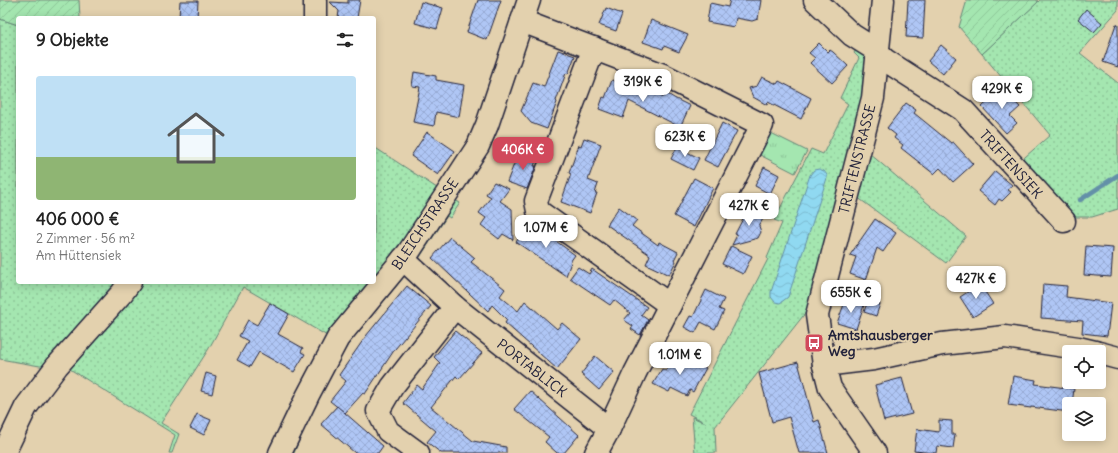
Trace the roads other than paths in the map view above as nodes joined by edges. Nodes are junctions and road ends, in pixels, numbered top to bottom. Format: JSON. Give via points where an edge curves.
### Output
{"nodes":[{"id":1,"x":315,"y":0,"type":"edge"},
{"id":2,"x":529,"y":0,"type":"edge"},
{"id":3,"x":815,"y":0,"type":"edge"},
{"id":4,"x":883,"y":0,"type":"edge"},
{"id":5,"x":315,"y":16,"type":"edge"},
{"id":6,"x":522,"y":21,"type":"junction"},
{"id":7,"x":594,"y":48,"type":"junction"},
{"id":8,"x":878,"y":55,"type":"junction"},
{"id":9,"x":1064,"y":221,"type":"dead end"},
{"id":10,"x":404,"y":259,"type":"junction"},
{"id":11,"x":129,"y":284,"type":"edge"},
{"id":12,"x":670,"y":305,"type":"junction"},
{"id":13,"x":455,"y":307,"type":"junction"},
{"id":14,"x":1062,"y":346,"type":"edge"},
{"id":15,"x":1106,"y":355,"type":"edge"},
{"id":16,"x":1118,"y":358,"type":"edge"},
{"id":17,"x":824,"y":365,"type":"junction"},
{"id":18,"x":609,"y":429,"type":"junction"},
{"id":19,"x":4,"y":453,"type":"edge"},
{"id":20,"x":280,"y":453,"type":"edge"},
{"id":21,"x":418,"y":453,"type":"edge"},
{"id":22,"x":596,"y":453,"type":"edge"},
{"id":23,"x":875,"y":453,"type":"edge"}],
"edges":[{"from":1,"to":5,"type":"street"},
{"from":2,"to":6,"type":"street","name":"BLEICHSTRASSE"},
{"from":3,"to":8,"type":"street","name":"TRIFTENSIEK","via":[[852,35]]},
{"from":4,"to":8,"type":"street","name":"TRIFTENSTRASSE"},
{"from":6,"to":7,"type":"street"},
{"from":6,"to":10,"type":"street","name":"BLEICHSTRASSE","via":[[478,146]]},
{"from":7,"to":12,"type":"street","via":[[536,201],[536,207],[538,211]]},
{"from":7,"to":12,"type":"street","via":[[663,75],[762,125]]},
{"from":8,"to":9,"type":"street","name":"TRIFTENSIEK","via":[[963,110]]},
{"from":8,"to":17,"type":"street","name":"TRIFTENSTRASSE","via":[[873,98],[817,315]]},
{"from":10,"to":13,"type":"street","name":"PORTABLICK"},
{"from":10,"to":20,"type":"street","name":"BLEICHSTRASSE","via":[[338,338]]},
{"from":11,"to":19,"type":"street","via":[[57,366],[26,407]]},
{"from":12,"to":18,"type":"street"},
{"from":13,"to":18,"type":"street","name":"PORTABLICK"},
{"from":13,"to":21,"type":"street","via":[[392,387],[378,411],[388,432]]},
{"from":14,"to":17,"type":"street","via":[[1005,337],[942,344],[874,359]]},
{"from":15,"to":16,"type":"street"},
{"from":17,"to":23,"type":"street","via":[[830,388]]},
{"from":18,"to":22,"type":"street"}]}
